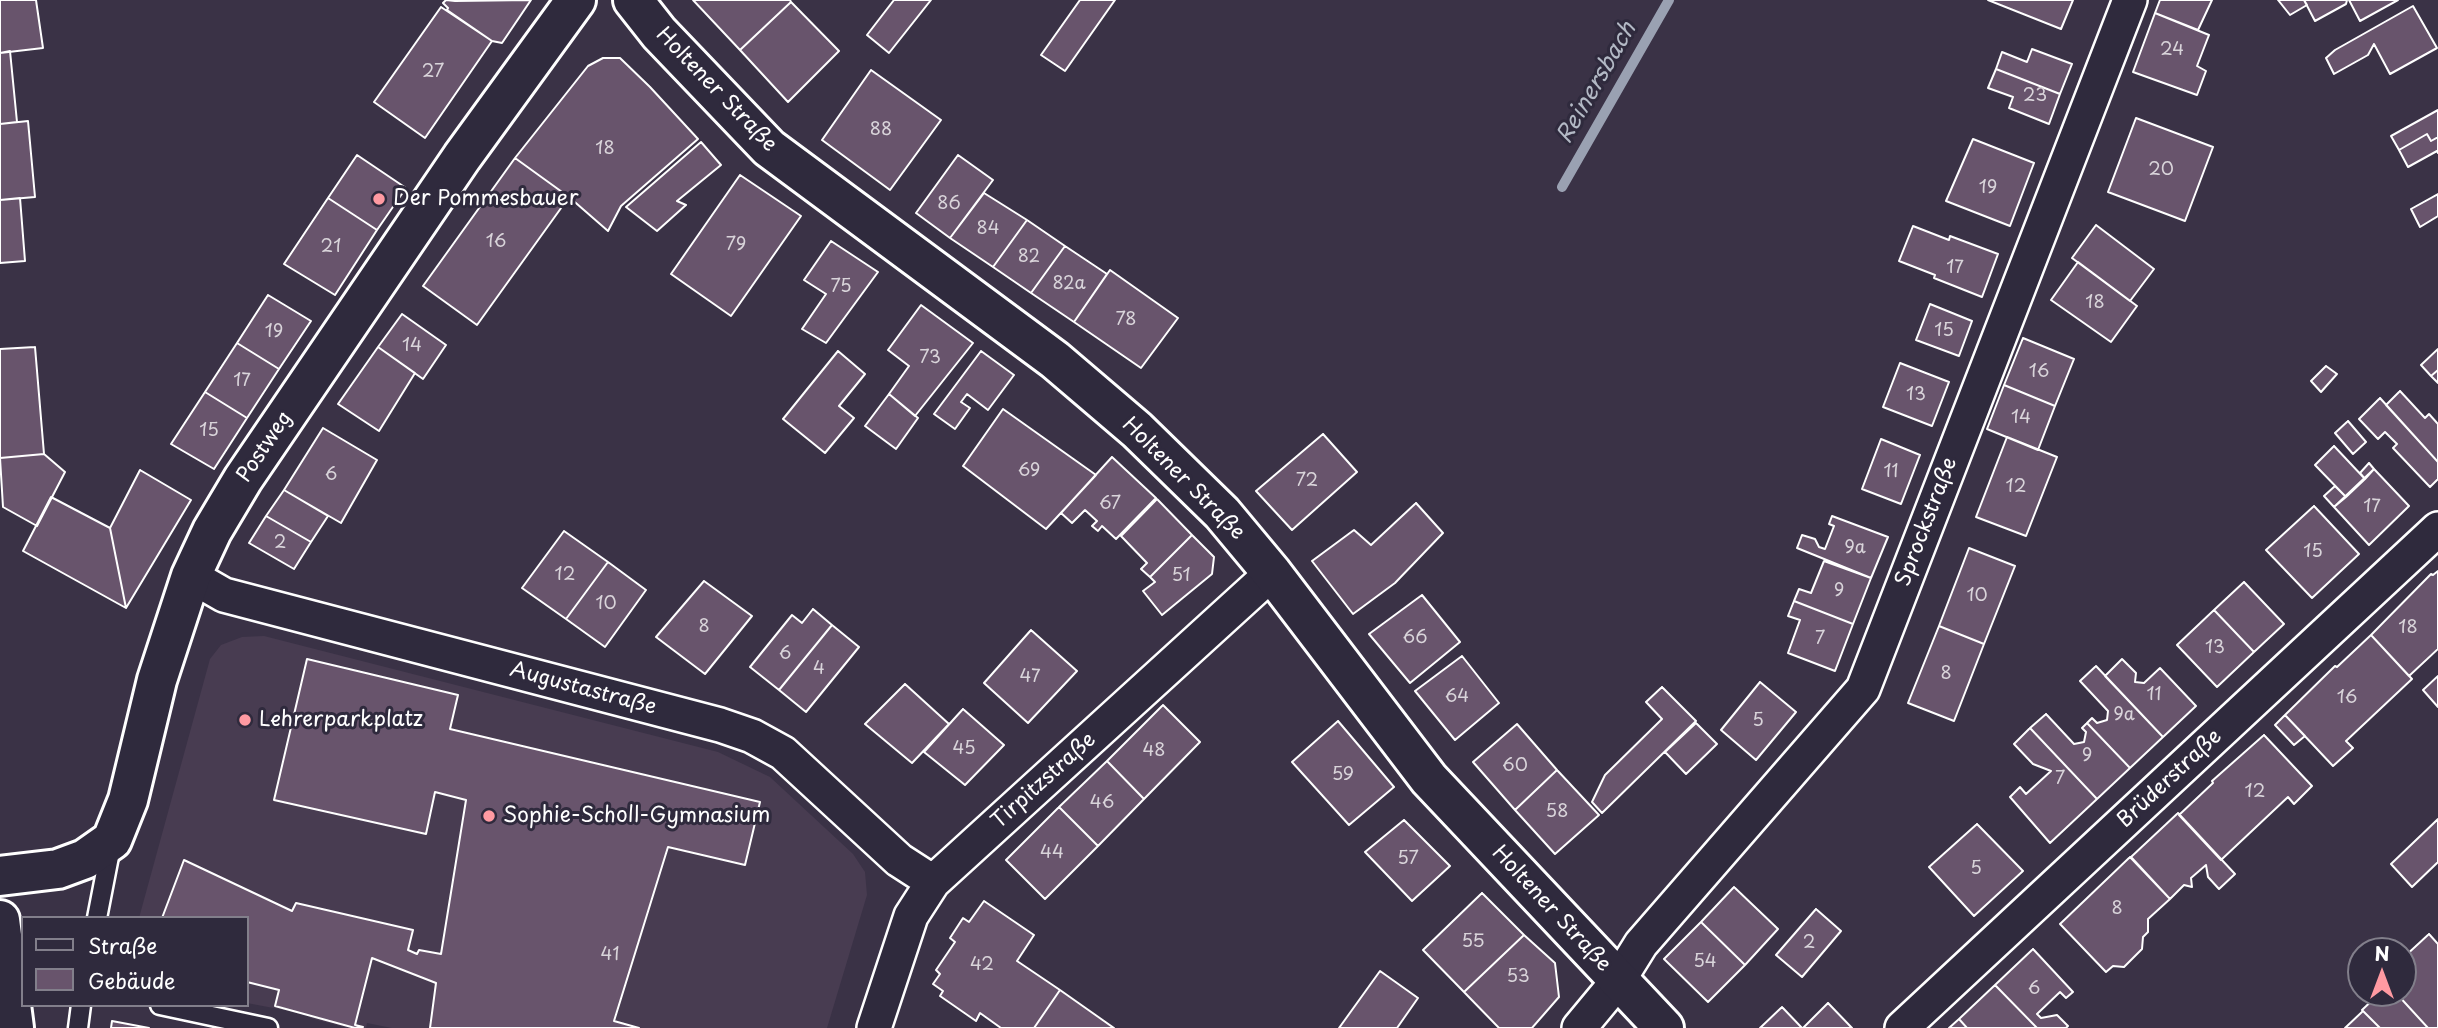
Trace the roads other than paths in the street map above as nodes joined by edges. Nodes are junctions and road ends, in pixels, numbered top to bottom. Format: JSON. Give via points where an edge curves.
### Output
{"nodes":[{"id":1,"x":576,"y":0,"type":"edge"},
{"id":2,"x":634,"y":0,"type":"edge"},
{"id":3,"x":2130,"y":0,"type":"edge"},
{"id":4,"x":2438,"y":529,"type":"edge"},
{"id":5,"x":1272,"y":573,"type":"junction"},
{"id":6,"x":191,"y":576,"type":"junction"},
{"id":7,"x":112,"y":840,"type":"junction"},
{"id":8,"x":0,"y":876,"type":"edge"},
{"id":9,"x":933,"y":882,"type":"junction"},
{"id":10,"x":97,"y":916,"type":"edge"},
{"id":11,"x":0,"y":920,"type":"edge"},
{"id":12,"x":1618,"y":981,"type":"junction"},
{"id":13,"x":81,"y":1007,"type":"edge"},
{"id":14,"x":169,"y":1007,"type":"edge"},
{"id":15,"x":14,"y":1028,"type":"edge"},
{"id":16,"x":78,"y":1028,"type":"edge"},
{"id":17,"x":268,"y":1028,"type":"edge"},
{"id":18,"x":874,"y":1028,"type":"edge"},
{"id":19,"x":1579,"y":1028,"type":"edge"},
{"id":20,"x":1664,"y":1028,"type":"edge"},
{"id":21,"x":1902,"y":1028,"type":"edge"}],
"edges":[{"from":1,"to":6,"type":"main road","name":"Postweg","via":[[462,157],[279,426],[222,514]]},
{"from":2,"to":5,"type":"main road","name":"Holtener Straße","via":[[659,33],[769,148],[1096,395],[1222,513]]},
{"from":3,"to":12,"type":"street","name":"Sprockstraße","via":[[1863,689],[1641,944]]},
{"from":4,"to":21,"type":"street","name":"Brüderstraße"},
{"from":5,"to":9,"type":"street","name":"Tirpitzstraße"},
{"from":5,"to":12,"type":"main road","name":"Holtener Straße","via":[[1429,779]]},
{"from":6,"to":7,"type":"main road","name":"Postweg","via":[[157,680],[128,800]]},
{"from":6,"to":9,"type":"street","name":"Augustastraße","via":[[224,595],[752,736],[782,753],[900,860]]},
{"from":7,"to":8,"type":"main road","via":[[85,859],[58,869]]},
{"from":7,"to":10,"type":"lane"},
{"from":9,"to":18,"type":"street","name":"Tirpitzstraße","via":[[911,916]]},
{"from":11,"to":15,"type":"main road"},
{"from":12,"to":19,"type":"street","name":"Sprockstraße"},
{"from":12,"to":20,"type":"main road","name":"Holtener Straße"},
{"from":13,"to":16,"type":"lane"},
{"from":14,"to":17,"type":"lane"}]}
